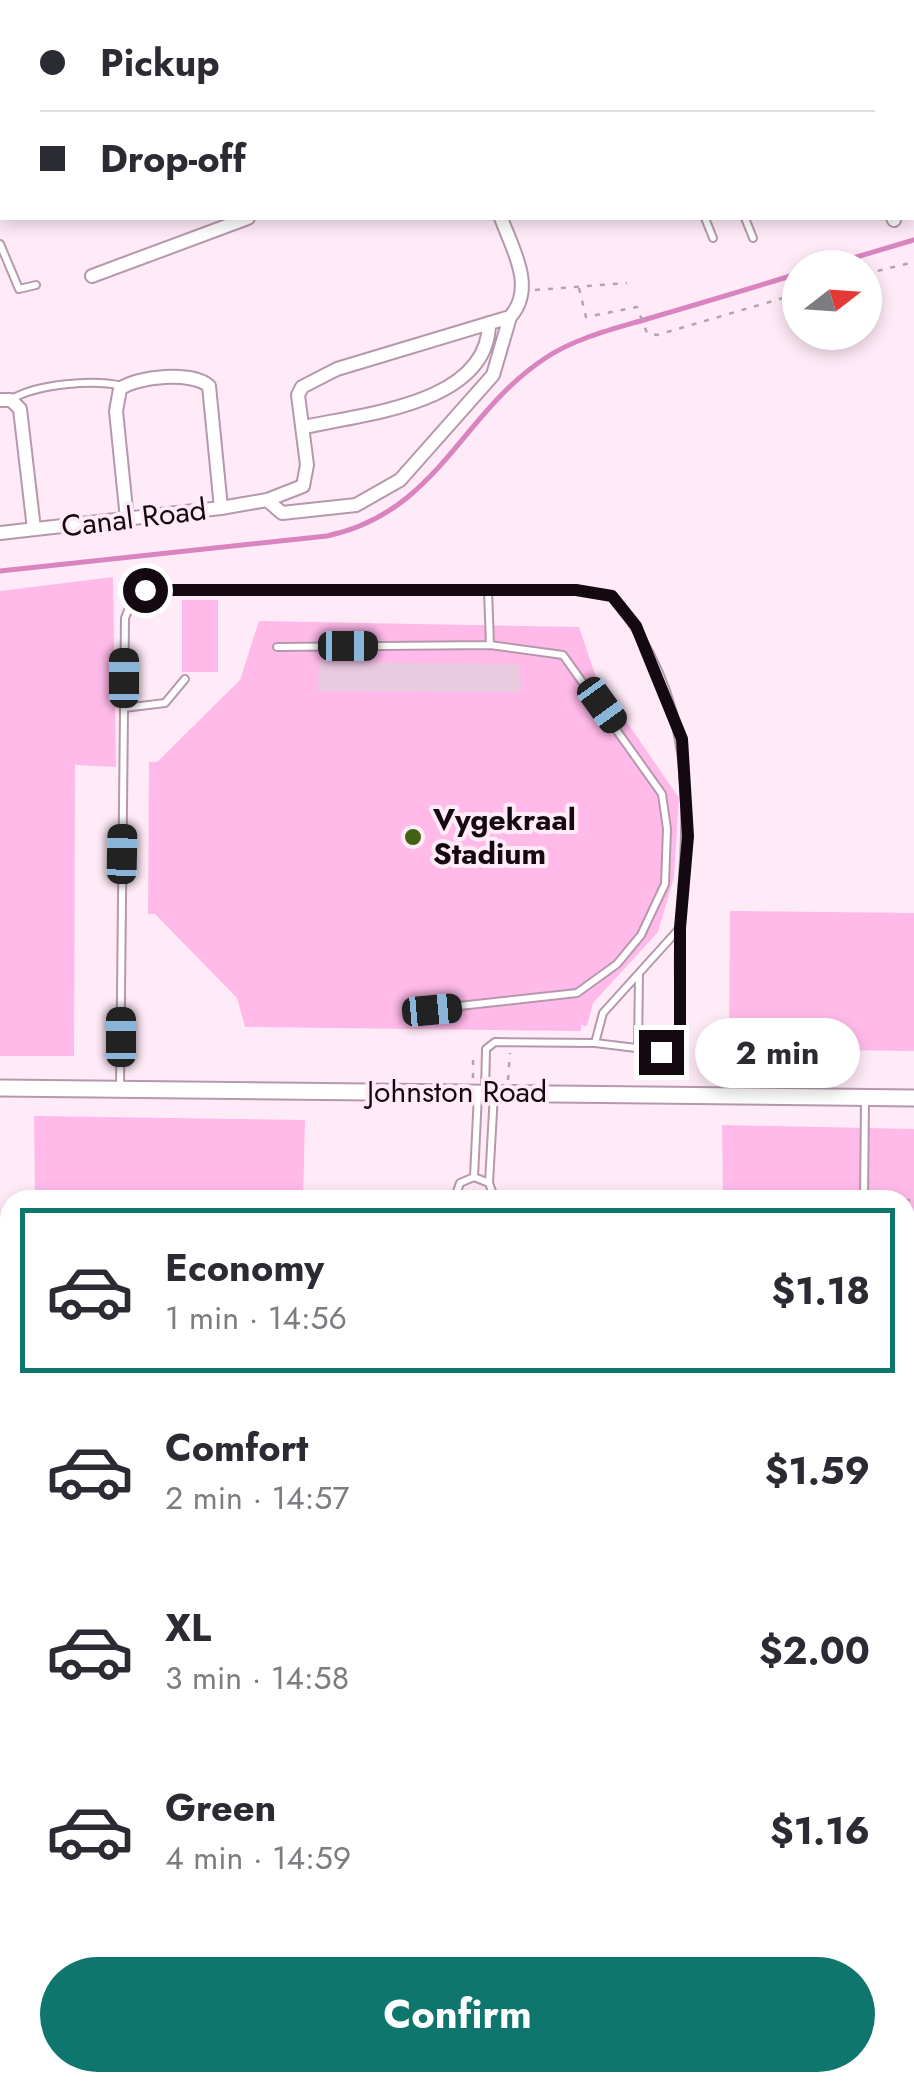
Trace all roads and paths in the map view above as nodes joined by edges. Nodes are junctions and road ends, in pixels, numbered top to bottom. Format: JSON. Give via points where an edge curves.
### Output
{"nodes":[{"id":1,"x":243,"y":220,"type":"edge"},
{"id":2,"x":503,"y":220,"type":"edge"},
{"id":3,"x":706,"y":220,"type":"edge"},
{"id":4,"x":746,"y":220,"type":"edge"},
{"id":5,"x":712,"y":238,"type":"dead end"},
{"id":6,"x":753,"y":238,"type":"dead end"},
{"id":7,"x":0,"y":244,"type":"edge"},
{"id":8,"x":914,"y":262,"type":"edge"},
{"id":9,"x":882,"y":270,"type":"edge"},
{"id":10,"x":92,"y":276,"type":"dead end"},
{"id":11,"x":627,"y":283,"type":"dead end"},
{"id":12,"x":36,"y":285,"type":"dead end"},
{"id":13,"x":525,"y":286,"type":"junction"},
{"id":14,"x":579,"y":288,"type":"junction"},
{"id":15,"x":782,"y":298,"type":"edge"},
{"id":16,"x":510,"y":317,"type":"junction"},
{"id":17,"x":489,"y":323,"type":"junction"},
{"id":18,"x":122,"y":386,"type":"junction"},
{"id":19,"x":6,"y":400,"type":"edge"},
{"id":20,"x":304,"y":427,"type":"junction"},
{"id":21,"x":267,"y":500,"type":"junction"},
{"id":22,"x":221,"y":508,"type":"junction"},
{"id":23,"x":127,"y":518,"type":"junction"},
{"id":24,"x":34,"y":530,"type":"junction"},
{"id":25,"x":0,"y":534,"type":"edge"},
{"id":26,"x":488,"y":591,"type":"junction"},
{"id":27,"x":490,"y":645,"type":"junction"},
{"id":28,"x":277,"y":646,"type":"dead end"},
{"id":29,"x":185,"y":679,"type":"dead end"},
{"id":30,"x":124,"y":708,"type":"junction"},
{"id":31,"x":680,"y":928,"type":"junction"},
{"id":32,"x":639,"y":973,"type":"junction"},
{"id":33,"x":432,"y":1010,"type":"dead end"},
{"id":34,"x":595,"y":1044,"type":"junction"},
{"id":35,"x":638,"y":1049,"type":"junction"},
{"id":36,"x":510,"y":1051,"type":"dead end"},
{"id":37,"x":473,"y":1053,"type":"dead end"},
{"id":38,"x":508,"y":1082,"type":"dead end"},
{"id":39,"x":0,"y":1088,"type":"edge"},
{"id":40,"x":120,"y":1089,"type":"junction"},
{"id":41,"x":483,"y":1089,"type":"junction"},
{"id":42,"x":866,"y":1098,"type":"junction"},
{"id":43,"x":914,"y":1098,"type":"edge"},
{"id":44,"x":474,"y":1177,"type":"junction"},
{"id":45,"x":489,"y":1183,"type":"junction"},
{"id":46,"x":458,"y":1190,"type":"edge"},
{"id":47,"x":491,"y":1190,"type":"edge"},
{"id":48,"x":864,"y":1190,"type":"edge"}],
"edges":[{"from":1,"to":10,"type":"street"},
{"from":2,"to":13,"type":"street"},
{"from":3,"to":5,"type":"lane"},
{"from":4,"to":6,"type":"lane"},
{"from":7,"to":12,"type":"lane","via":[[19,289]]},
{"from":8,"to":9,"type":"path"},
{"from":11,"to":14,"type":"path"},
{"from":13,"to":14,"type":"path"},
{"from":13,"to":16,"type":"street"},
{"from":14,"to":15,"type":"path","via":[[586,318],[640,309],[647,333],[657,335]]},
{"from":16,"to":17,"type":"street"},
{"from":16,"to":21,"type":"street","via":[[493,375],[391,487],[328,510],[282,513]]},
{"from":17,"to":20,"type":"street","via":[[486,348],[444,390]]},
{"from":17,"to":20,"type":"street","via":[[311,381],[298,395]]},
{"from":18,"to":19,"type":"lane","via":[[33,391]]},
{"from":18,"to":22,"type":"street","via":[[186,378],[207,384]]},
{"from":18,"to":23,"type":"street","via":[[116,410]]},
{"from":19,"to":24,"type":"street","via":[[21,414]]},
{"from":20,"to":21,"type":"street","via":[[306,482]]},
{"from":21,"to":22,"type":"street","name":"Canal Road"},
{"from":22,"to":23,"type":"street","name":"Canal Road"},
{"from":23,"to":24,"type":"street","name":"Canal Road"},
{"from":24,"to":25,"type":"street","name":"Canal Road"},
{"from":26,"to":27,"type":"lane"},
{"from":26,"to":30,"type":"lane","via":[[145,590],[126,610]]},
{"from":26,"to":31,"type":"lane","via":[[612,596],[636,626],[682,739],[688,836]]},
{"from":27,"to":28,"type":"lane"},
{"from":27,"to":33,"type":"lane","via":[[563,654],[584,680],[662,794],[665,884],[641,934],[617,964],[577,993]]},
{"from":29,"to":30,"type":"lane","via":[[165,703]]},
{"from":30,"to":40,"type":"lane"},
{"from":31,"to":32,"type":"lane"},
{"from":31,"to":35,"type":"lane","via":[[680,1038],[661,1052]]},
{"from":32,"to":34,"type":"lane","via":[[603,1012]]},
{"from":32,"to":35,"type":"lane"},
{"from":34,"to":35,"type":"lane"},
{"from":34,"to":41,"type":"lane","via":[[496,1042],[486,1049]]},
{"from":36,"to":38,"type":"path"},
{"from":37,"to":41,"type":"path"},
{"from":39,"to":40,"type":"street","name":"Johnston Road"},
{"from":40,"to":41,"type":"street","name":"Johnston Road"},
{"from":41,"to":42,"type":"street","name":"Johnston Road"},
{"from":41,"to":44,"type":"lane"},
{"from":41,"to":45,"type":"lane"},
{"from":42,"to":43,"type":"street","name":"Johnston Road"},
{"from":42,"to":48,"type":"lane"},
{"from":44,"to":45,"type":"lane"},
{"from":44,"to":46,"type":"lane"},
{"from":45,"to":47,"type":"lane"}]}
